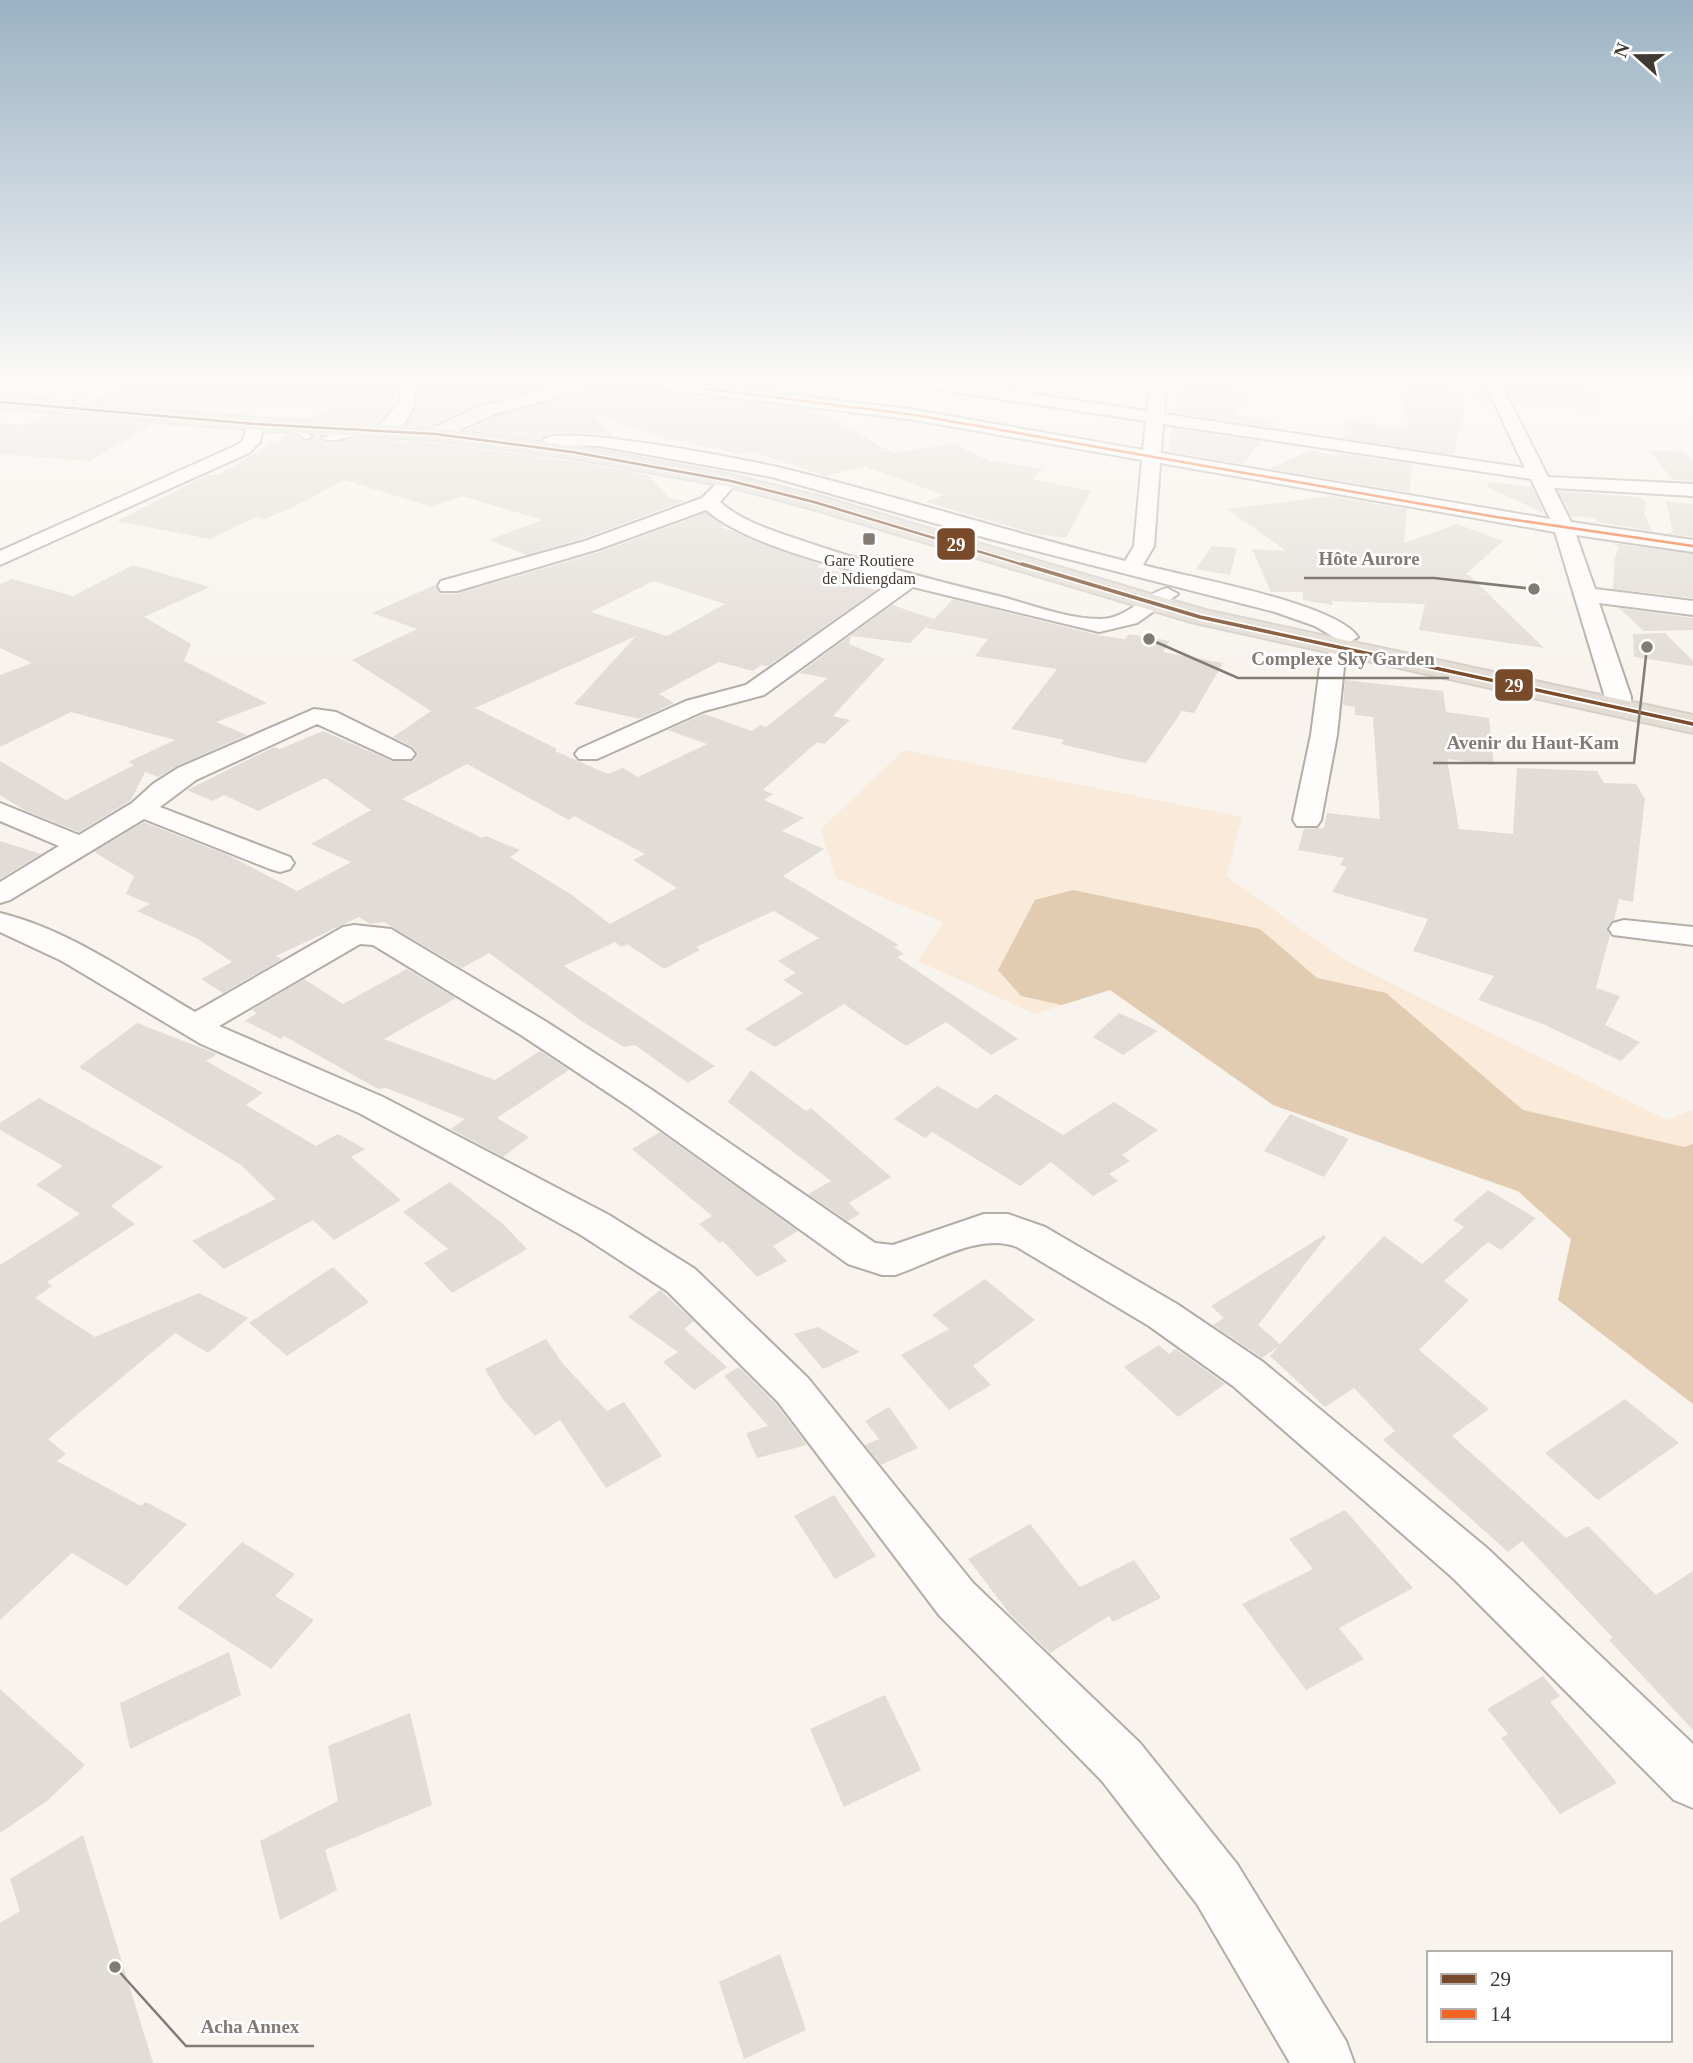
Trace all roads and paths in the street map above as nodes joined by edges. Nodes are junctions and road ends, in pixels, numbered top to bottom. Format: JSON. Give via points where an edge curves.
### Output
{"nodes":[{"id":1,"x":178,"y":478,"type":"edge"},
{"id":2,"x":735,"y":478,"type":"edge"},
{"id":3,"x":741,"y":478,"type":"edge"},
{"id":4,"x":796,"y":478,"type":"edge"},
{"id":5,"x":1148,"y":478,"type":"edge"},
{"id":6,"x":1282,"y":478,"type":"edge"},
{"id":7,"x":1539,"y":478,"type":"edge"},
{"id":8,"x":1543,"y":478,"type":"edge"},
{"id":9,"x":1693,"y":490,"type":"edge"},
{"id":10,"x":709,"y":502,"type":"junction"},
{"id":11,"x":1564,"y":528,"type":"junction"},
{"id":12,"x":1693,"y":546,"type":"edge"},
{"id":13,"x":0,"y":559,"type":"edge"},
{"id":14,"x":1131,"y":568,"type":"junction"},
{"id":15,"x":907,"y":581,"type":"junction"},
{"id":16,"x":449,"y":586,"type":"dead end"},
{"id":17,"x":1587,"y":594,"type":"junction"},
{"id":18,"x":1160,"y":599,"type":"junction"},
{"id":19,"x":1693,"y":608,"type":"edge"},
{"id":20,"x":1345,"y":643,"type":"junction"},
{"id":21,"x":1619,"y":703,"type":"junction"},
{"id":22,"x":1693,"y":713,"type":"edge"},
{"id":23,"x":1693,"y":724,"type":"edge"},
{"id":24,"x":402,"y":754,"type":"dead end"},
{"id":25,"x":589,"y":754,"type":"dead end"},
{"id":26,"x":142,"y":809,"type":"junction"},
{"id":27,"x":0,"y":811,"type":"edge"},
{"id":28,"x":1307,"y":820,"type":"dead end"},
{"id":29,"x":80,"y":845,"type":"junction"},
{"id":30,"x":280,"y":863,"type":"dead end"},
{"id":31,"x":0,"y":894,"type":"edge"},
{"id":32,"x":0,"y":922,"type":"edge"},
{"id":33,"x":1624,"y":929,"type":"dead end"},
{"id":34,"x":1693,"y":936,"type":"edge"},
{"id":35,"x":195,"y":1026,"type":"junction"},
{"id":36,"x":1693,"y":1781,"type":"edge"},
{"id":37,"x":1324,"y":2063,"type":"edge"}],
"edges":[{"from":1,"to":13,"type":"street"},
{"from":2,"to":10,"type":"street"},
{"from":3,"to":18,"type":"highway"},
{"from":4,"to":14,"type":"street"},
{"from":5,"to":14,"type":"street","via":[[1144,546]]},
{"from":6,"to":11,"type":"street"},
{"from":7,"to":11,"type":"street"},
{"from":8,"to":9,"type":"street"},
{"from":10,"to":15,"type":"street","via":[[715,512],[754,530]]},
{"from":10,"to":16,"type":"street","via":[[592,545]]},
{"from":11,"to":12,"type":"street"},
{"from":11,"to":17,"type":"street"},
{"from":14,"to":20,"type":"street","via":[[1323,621]]},
{"from":15,"to":18,"type":"street","via":[[1095,626],[1124,623]]},
{"from":15,"to":25,"type":"street","via":[[755,690],[695,706]]},
{"from":17,"to":19,"type":"street"},
{"from":17,"to":21,"type":"street"},
{"from":18,"to":20,"type":"highway"},
{"from":20,"to":21,"type":"highway"},
{"from":20,"to":28,"type":"street","via":[[1332,667]]},
{"from":21,"to":22,"type":"highway"},
{"from":21,"to":23,"type":"highway"},
{"from":24,"to":26,"type":"street","via":[[327,717],[314,716],[187,774]]},
{"from":26,"to":29,"type":"street"},
{"from":26,"to":30,"type":"street"},
{"from":27,"to":29,"type":"street"},
{"from":29,"to":31,"type":"street"},
{"from":32,"to":35,"type":"street","via":[[73,954]]},
{"from":33,"to":34,"type":"street"},
{"from":35,"to":36,"type":"street","via":[[354,934],[380,936],[640,1098],[862,1254],[883,1260],[907,1258],[984,1228],[1008,1228],[1031,1237],[1163,1315],[1248,1374],[1470,1563]]},
{"from":35,"to":37,"type":"street","via":[[371,1105],[595,1225],[681,1280],[793,1390],[956,1599],[1121,1762],[1217,1884]]}]}
